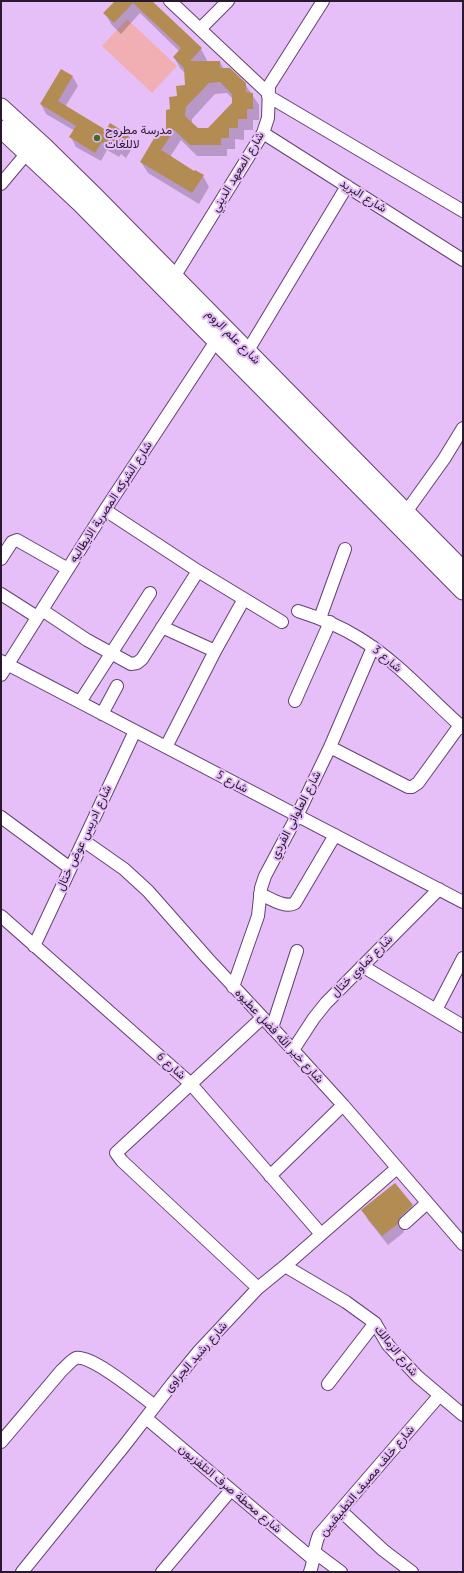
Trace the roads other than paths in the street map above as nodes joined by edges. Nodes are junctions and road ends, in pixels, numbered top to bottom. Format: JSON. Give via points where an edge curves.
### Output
{"nodes":[{"id":1,"x":170,"y":1,"type":"edge"},
{"id":2,"x":228,"y":1,"type":"edge"},
{"id":3,"x":323,"y":1,"type":"edge"},
{"id":4,"x":200,"y":30,"type":"junction"},
{"id":5,"x":268,"y":94,"type":"junction"},
{"id":6,"x":1,"y":107,"type":"edge"},
{"id":7,"x":1,"y":129,"type":"edge"},
{"id":8,"x":263,"y":133,"type":"junction"},
{"id":9,"x":27,"y":153,"type":"junction"},
{"id":10,"x":1,"y":184,"type":"edge"},
{"id":11,"x":347,"y":186,"type":"junction"},
{"id":12,"x":463,"y":211,"type":"edge"},
{"id":13,"x":463,"y":260,"type":"edge"},
{"id":14,"x":174,"y":277,"type":"junction"},
{"id":15,"x":216,"y":341,"type":"junction"},
{"id":16,"x":247,"y":352,"type":"junction"},
{"id":17,"x":463,"y":428,"type":"edge"},
{"id":18,"x":105,"y":510,"type":"junction"},
{"id":19,"x":406,"y":512,"type":"junction"},
{"id":20,"x":345,"y":549,"type":"dead end"},
{"id":21,"x":1,"y":559,"type":"edge"},
{"id":22,"x":68,"y":569,"type":"junction"},
{"id":23,"x":463,"y":570,"type":"edge"},
{"id":24,"x":198,"y":571,"type":"junction"},
{"id":25,"x":463,"y":590,"type":"edge"},
{"id":26,"x":150,"y":593,"type":"dead end"},
{"id":27,"x":1,"y":594,"type":"edge"},
{"id":28,"x":244,"y":599,"type":"junction"},
{"id":29,"x":298,"y":611,"type":"dead end"},
{"id":30,"x":40,"y":614,"type":"junction"},
{"id":31,"x":325,"y":620,"type":"junction"},
{"id":32,"x":282,"y":622,"type":"dead end"},
{"id":33,"x":162,"y":627,"type":"junction"},
{"id":34,"x":373,"y":647,"type":"junction"},
{"id":35,"x":215,"y":651,"type":"junction"},
{"id":36,"x":111,"y":654,"type":"junction"},
{"id":37,"x":4,"y":663,"type":"edge"},
{"id":38,"x":1,"y":676,"type":"edge"},
{"id":39,"x":116,"y":686,"type":"dead end"},
{"id":40,"x":295,"y":701,"type":"dead end"},
{"id":41,"x":80,"y":702,"type":"junction"},
{"id":42,"x":102,"y":714,"type":"junction"},
{"id":43,"x":462,"y":726,"type":"edge"},
{"id":44,"x":135,"y":731,"type":"junction"},
{"id":45,"x":166,"y":747,"type":"junction"},
{"id":46,"x":330,"y":747,"type":"junction"},
{"id":47,"x":297,"y":816,"type":"junction"},
{"id":48,"x":1,"y":817,"type":"edge"},
{"id":49,"x":335,"y":835,"type":"junction"},
{"id":50,"x":84,"y":841,"type":"junction"},
{"id":51,"x":70,"y":868,"type":"junction"},
{"id":52,"x":439,"y":889,"type":"junction"},
{"id":53,"x":260,"y":894,"type":"junction"},
{"id":54,"x":463,"y":902,"type":"edge"},
{"id":55,"x":1,"y":916,"type":"edge"},
{"id":56,"x":34,"y":946,"type":"junction"},
{"id":57,"x":297,"y":951,"type":"dead end"},
{"id":58,"x":463,"y":958,"type":"edge"},
{"id":59,"x":362,"y":966,"type":"junction"},
{"id":60,"x":233,"y":986,"type":"junction"},
{"id":61,"x":436,"y":1010,"type":"junction"},
{"id":62,"x":262,"y":1018,"type":"junction"},
{"id":63,"x":463,"y":1026,"type":"edge"},
{"id":64,"x":272,"y":1028,"type":"junction"},
{"id":65,"x":293,"y":1050,"type":"junction"},
{"id":66,"x":190,"y":1083,"type":"junction"},
{"id":67,"x":343,"y":1106,"type":"junction"},
{"id":68,"x":397,"y":1168,"type":"junction"},
{"id":69,"x":270,"y":1176,"type":"junction"},
{"id":70,"x":427,"y":1203,"type":"junction"},
{"id":71,"x":405,"y":1223,"type":"dead end"},
{"id":72,"x":321,"y":1234,"type":"junction"},
{"id":73,"x":463,"y":1244,"type":"edge"},
{"id":74,"x":285,"y":1266,"type":"junction"},
{"id":75,"x":258,"y":1288,"type":"junction"},
{"id":76,"x":374,"y":1323,"type":"junction"},
{"id":77,"x":328,"y":1384,"type":"dead end"},
{"id":78,"x":440,"y":1396,"type":"junction"},
{"id":79,"x":155,"y":1406,"type":"junction"},
{"id":80,"x":463,"y":1415,"type":"edge"},
{"id":81,"x":146,"y":1418,"type":"junction"},
{"id":82,"x":1,"y":1442,"type":"edge"},
{"id":83,"x":231,"y":1490,"type":"junction"},
{"id":84,"x":341,"y":1511,"type":"junction"},
{"id":85,"x":314,"y":1556,"type":"junction"},
{"id":86,"x":22,"y":1572,"type":"edge"},
{"id":87,"x":162,"y":1572,"type":"edge"},
{"id":88,"x":310,"y":1572,"type":"edge"},
{"id":89,"x":341,"y":1572,"type":"edge"},
{"id":90,"x":412,"y":1572,"type":"edge"}],
"edges":[{"from":1,"to":4,"type":"street"},
{"from":2,"to":4,"type":"street"},
{"from":3,"to":5,"type":"street","name":"شارع المعهد الديني","via":[[269,86]]},
{"from":4,"to":5,"type":"street"},
{"from":5,"to":8,"type":"street","name":"شارع المعهد الديني","via":[[268,118]]},
{"from":5,"to":12,"type":"street"},
{"from":6,"to":14,"type":"street","name":"شارع علم الروم"},
{"from":7,"to":9,"type":"street","name":"شارع علم الروم"},
{"from":8,"to":11,"type":"street","name":"شارع البريد"},
{"from":8,"to":14,"type":"street","name":"شارع المعهد الديني"},
{"from":9,"to":10,"type":"street"},
{"from":9,"to":15,"type":"street","name":"شارع علم الروم"},
{"from":11,"to":13,"type":"street","name":"شارع البريد"},
{"from":11,"to":16,"type":"street"},
{"from":14,"to":16,"type":"street","name":"شارع علم الروم"},
{"from":15,"to":18,"type":"street","name":"شارع الشركه المصرية الايطاليه"},
{"from":15,"to":25,"type":"street","name":"شارع علم الروم"},
{"from":16,"to":19,"type":"street","name":"شارع علم الروم"},
{"from":17,"to":19,"type":"street"},
{"from":18,"to":22,"type":"street","name":"شارع الشركه المصرية الايطاليه"},
{"from":18,"to":24,"type":"street"},
{"from":19,"to":23,"type":"street","name":"شارع علم الروم"},
{"from":20,"to":31,"type":"street"},
{"from":21,"to":22,"type":"street","via":[[12,542],[17,540]]},
{"from":22,"to":30,"type":"street","name":"شارع الشركه المصرية الايطاليه"},
{"from":24,"to":28,"type":"street"},
{"from":24,"to":33,"type":"street"},
{"from":26,"to":36,"type":"street"},
{"from":27,"to":30,"type":"street"},
{"from":28,"to":32,"type":"street"},
{"from":28,"to":35,"type":"street"},
{"from":29,"to":31,"type":"street","name":"شارع 3"},
{"from":30,"to":36,"type":"street"},
{"from":30,"to":37,"type":"street","name":"شارع الشركه المصرية الايطاليه"},
{"from":31,"to":34,"type":"street","name":"شارع 3"},
{"from":31,"to":40,"type":"street"},
{"from":33,"to":35,"type":"street"},
{"from":33,"to":36,"type":"street","via":[[137,663],[131,664]]},
{"from":34,"to":43,"type":"street","name":"شارع 3"},
{"from":34,"to":46,"type":"street","name":"شارع العلوانى الفردي"},
{"from":35,"to":45,"type":"street"},
{"from":36,"to":41,"type":"street"},
{"from":37,"to":38,"type":"street","name":"شارع الشركه المصرية الايطاليه"},
{"from":37,"to":41,"type":"street","name":"شارع 5"},
{"from":39,"to":42,"type":"street"},
{"from":41,"to":42,"type":"street","name":"شارع 5"},
{"from":42,"to":44,"type":"street","name":"شارع 5"},
{"from":43,"to":46,"type":"street","via":[[418,784],[412,787]]},
{"from":44,"to":45,"type":"street","name":"شارع 5"},
{"from":44,"to":50,"type":"street","name":"شارع ادريس عوض ختال"},
{"from":45,"to":47,"type":"street","name":"شارع 5"},
{"from":46,"to":47,"type":"street","name":"شارع العلوانى الفردي"},
{"from":47,"to":49,"type":"street","name":"شارع 5"},
{"from":47,"to":53,"type":"street","name":"شارع العلوانى الفردي","via":[[265,876]]},
{"from":48,"to":51,"type":"street"},
{"from":49,"to":52,"type":"street","name":"شارع 5"},
{"from":49,"to":53,"type":"street","via":[[296,903],[286,905]]},
{"from":50,"to":51,"type":"street","name":"شارع ادريس عوض ختال"},
{"from":50,"to":60,"type":"street","name":"شارع خير الله فضل عطيوه","via":[[136,879]]},
{"from":51,"to":56,"type":"street","name":"شارع ادريس عوض ختال"},
{"from":52,"to":54,"type":"street","name":"شارع 5"},
{"from":52,"to":59,"type":"street","name":"شارع تماوي ختال"},
{"from":53,"to":60,"type":"street","name":"شارع العلوانى الفردي","via":[[258,916]]},
{"from":55,"to":56,"type":"street","name":"شارع 6"},
{"from":56,"to":66,"type":"street","name":"شارع 6"},
{"from":57,"to":64,"type":"street"},
{"from":58,"to":61,"type":"street"},
{"from":59,"to":61,"type":"street"},
{"from":59,"to":65,"type":"street","name":"شارع تماوي ختال","via":[[326,1003]]},
{"from":60,"to":62,"type":"street","name":"شارع خير الله فضل عطيوه"},
{"from":61,"to":63,"type":"street"},
{"from":62,"to":64,"type":"street","name":"شارع خير الله فضل عطيوه"},
{"from":62,"to":66,"type":"street"},
{"from":64,"to":65,"type":"street","name":"شارع خير الله فضل عطيوه"},
{"from":65,"to":67,"type":"street","name":"شارع خير الله فضل عطيوه"},
{"from":66,"to":69,"type":"street","name":"شارع 6"},
{"from":66,"to":75,"type":"street","via":[[116,1153]]},
{"from":67,"to":68,"type":"street","name":"شارع خير الله فضل عطيوه"},
{"from":67,"to":69,"type":"street"},
{"from":68,"to":70,"type":"street","name":"شارع خير الله فضل عطيوه"},
{"from":68,"to":72,"type":"street","name":"شارع رشيد الجراوى"},
{"from":69,"to":72,"type":"street","name":"شارع 6"},
{"from":70,"to":71,"type":"street"},
{"from":70,"to":73,"type":"street","name":"شارع خير الله فضل عطيوه"},
{"from":72,"to":74,"type":"street","name":"شارع رشيد الجراوى"},
{"from":74,"to":75,"type":"street","name":"شارع رشيد الجراوى"},
{"from":74,"to":76,"type":"street","name":"شارع الزمالك","via":[[346,1302]]},
{"from":75,"to":79,"type":"street","name":"شارع رشيد الجراوى","via":[[199,1351]]},
{"from":76,"to":77,"type":"street"},
{"from":76,"to":78,"type":"street","name":"شارع الزمالك","via":[[388,1345]]},
{"from":78,"to":80,"type":"street","name":"شارع الزمالك"},
{"from":78,"to":84,"type":"street","name":"شارع خلف مصيف التطبيقيين"},
{"from":79,"to":81,"type":"street","name":"شارع رشيد الجراوى"},
{"from":79,"to":82,"type":"street","via":[[101,1366],[76,1358],[57,1376]]},
{"from":81,"to":83,"type":"street","name":"شارع محطة صرف التلفزيون"},
{"from":81,"to":86,"type":"street","name":"شارع رشيد الجراوى"},
{"from":83,"to":85,"type":"street","name":"شارع محطة صرف التلفزيون"},
{"from":83,"to":87,"type":"street"},
{"from":84,"to":85,"type":"street","name":"شارع خلف مصيف التطبيقيين","via":[[320,1535]]},
{"from":84,"to":90,"type":"street"},
{"from":85,"to":88,"type":"street","name":"شارع خلف مصيف التطبيقيين"},
{"from":85,"to":89,"type":"street"}]}
